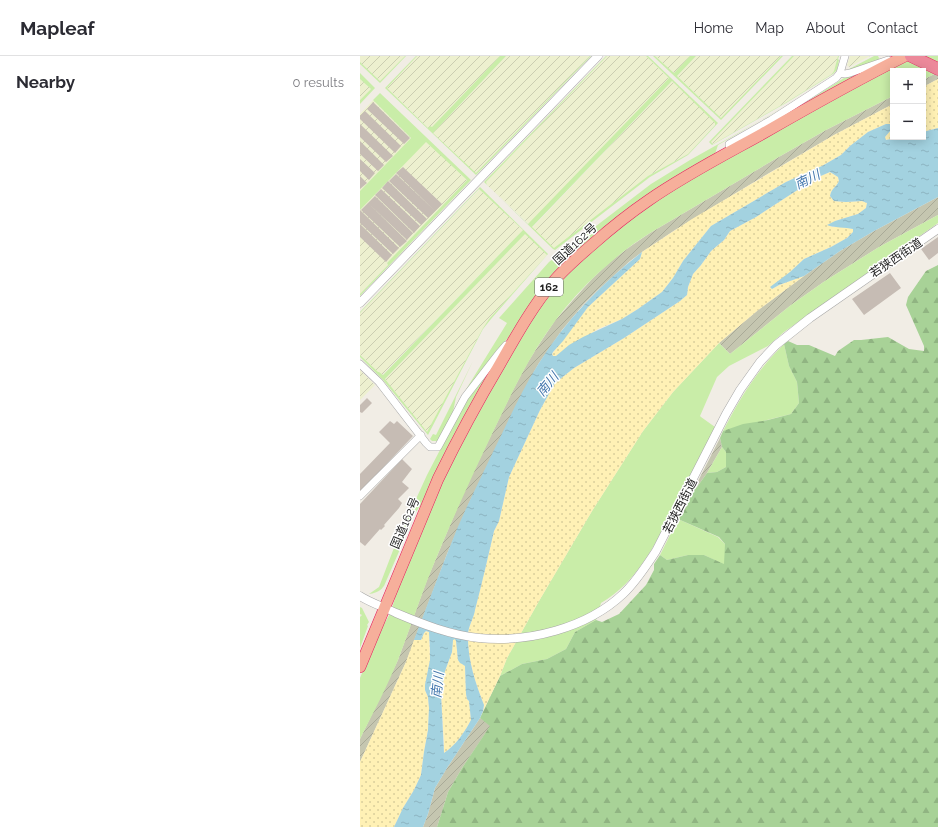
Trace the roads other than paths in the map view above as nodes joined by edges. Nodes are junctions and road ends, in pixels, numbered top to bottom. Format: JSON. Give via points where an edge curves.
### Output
{"nodes":[{"id":1,"x":598,"y":56,"type":"edge"},
{"id":2,"x":845,"y":56,"type":"edge"},
{"id":3,"x":906,"y":57,"type":"edge"},
{"id":4,"x":938,"y":69,"type":"edge"},
{"id":5,"x":840,"y":73,"type":"junction"},
{"id":6,"x":730,"y":152,"type":"junction"},
{"id":7,"x":938,"y":229,"type":"edge"},
{"id":8,"x":360,"y":303,"type":"edge"},
{"id":9,"x":510,"y":345,"type":"junction"},
{"id":10,"x":360,"y":364,"type":"edge"},
{"id":11,"x":421,"y":435,"type":"junction"},
{"id":12,"x":360,"y":496,"type":"edge"},
{"id":13,"x":360,"y":596,"type":"edge"},
{"id":14,"x":387,"y":609,"type":"junction"},
{"id":15,"x":360,"y":667,"type":"edge"}],
"edges":[{"from":1,"to":8,"type":"street"},
{"from":2,"to":5,"type":"street"},
{"from":3,"to":4,"type":"highway"},
{"from":3,"to":5,"type":"street","via":[[892,58],[850,73]]},
{"from":3,"to":6,"type":"highway","name":"国道162号","number":"162"},
{"from":5,"to":6,"type":"street","via":[[778,116],[729,144]]},
{"from":6,"to":9,"type":"highway","name":"国道162号","number":"162","via":[[651,199],[611,228],[579,256],[542,296]]},
{"from":7,"to":14,"type":"street","name":"若狭西街道","via":[[810,318],[776,345],[760,362],[730,408],[653,556],[629,588],[607,607],[584,620],[556,630],[534,636],[506,639],[458,634],[420,623]]},
{"from":9,"to":11,"type":"street","via":[[506,345],[465,397],[438,447],[430,447]]},
{"from":9,"to":14,"type":"highway","name":"国道162号","number":"162","via":[[438,478]]},
{"from":10,"to":11,"type":"street","via":[[379,382]]},
{"from":11,"to":12,"type":"street"},
{"from":13,"to":14,"type":"street","name":"若狭西街道"},
{"from":14,"to":15,"type":"highway","name":"国道162号","number":"162"}]}
